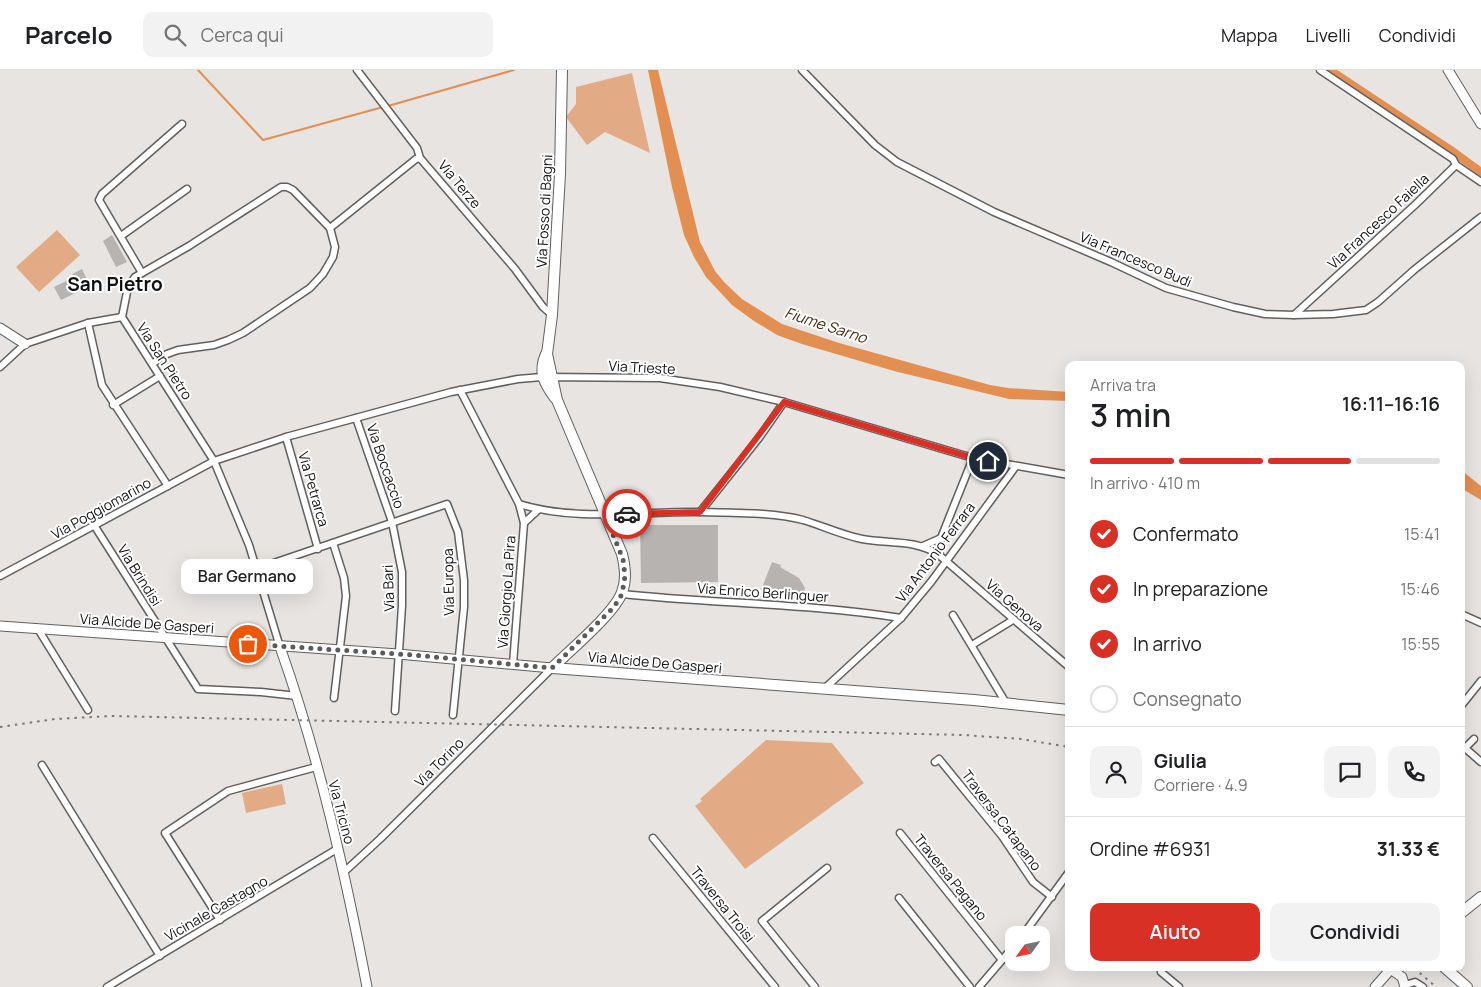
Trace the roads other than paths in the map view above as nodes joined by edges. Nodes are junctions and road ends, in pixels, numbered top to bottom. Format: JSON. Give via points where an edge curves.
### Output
{"nodes":[{"id":1,"x":357,"y":70,"type":"edge"},
{"id":2,"x":562,"y":70,"type":"edge"},
{"id":3,"x":802,"y":70,"type":"edge"},
{"id":4,"x":1320,"y":70,"type":"edge"},
{"id":5,"x":1448,"y":70,"type":"edge"},
{"id":6,"x":182,"y":124,"type":"dead end"},
{"id":7,"x":1481,"y":124,"type":"edge"},
{"id":8,"x":420,"y":158,"type":"junction"},
{"id":9,"x":1455,"y":162,"type":"junction"},
{"id":10,"x":1481,"y":182,"type":"edge"},
{"id":11,"x":187,"y":189,"type":"dead end"},
{"id":12,"x":1481,"y":217,"type":"edge"},
{"id":13,"x":330,"y":228,"type":"junction"},
{"id":14,"x":121,"y":236,"type":"junction"},
{"id":15,"x":142,"y":273,"type":"junction"},
{"id":16,"x":1294,"y":314,"type":"junction"},
{"id":17,"x":552,"y":315,"type":"junction"},
{"id":18,"x":122,"y":317,"type":"junction"},
{"id":19,"x":88,"y":323,"type":"junction"},
{"id":20,"x":0,"y":328,"type":"edge"},
{"id":21,"x":25,"y":344,"type":"junction"},
{"id":22,"x":152,"y":364,"type":"junction"},
{"id":23,"x":0,"y":366,"type":"edge"},
{"id":24,"x":160,"y":376,"type":"junction"},
{"id":25,"x":547,"y":377,"type":"junction"},
{"id":26,"x":460,"y":390,"type":"junction"},
{"id":27,"x":784,"y":402,"type":"junction"},
{"id":28,"x":113,"y":405,"type":"junction"},
{"id":29,"x":356,"y":418,"type":"junction"},
{"id":30,"x":286,"y":437,"type":"junction"},
{"id":31,"x":973,"y":458,"type":"junction"},
{"id":32,"x":214,"y":460,"type":"junction"},
{"id":33,"x":1016,"y":466,"type":"junction"},
{"id":34,"x":1065,"y":474,"type":"edge"},
{"id":35,"x":168,"y":486,"type":"junction"},
{"id":36,"x":519,"y":504,"type":"junction"},
{"id":37,"x":538,"y":510,"type":"junction"},
{"id":38,"x":700,"y":512,"type":"junction"},
{"id":39,"x":605,"y":515,"type":"junction"},
{"id":40,"x":392,"y":522,"type":"junction"},
{"id":41,"x":524,"y":523,"type":"junction"},
{"id":42,"x":94,"y":526,"type":"junction"},
{"id":43,"x":941,"y":538,"type":"junction"},
{"id":44,"x":333,"y":543,"type":"junction"},
{"id":45,"x":923,"y":546,"type":"junction"},
{"id":46,"x":318,"y":548,"type":"junction"},
{"id":47,"x":939,"y":555,"type":"junction"},
{"id":48,"x":945,"y":562,"type":"junction"},
{"id":49,"x":256,"y":570,"type":"junction"},
{"id":50,"x":0,"y":576,"type":"edge"},
{"id":51,"x":622,"y":594,"type":"junction"},
{"id":52,"x":953,"y":615,"type":"dead end"},
{"id":53,"x":1465,"y":616,"type":"edge"},
{"id":54,"x":901,"y":618,"type":"junction"},
{"id":55,"x":1013,"y":620,"type":"junction"},
{"id":56,"x":1481,"y":623,"type":"edge"},
{"id":57,"x":0,"y":626,"type":"edge"},
{"id":58,"x":38,"y":629,"type":"junction"},
{"id":59,"x":164,"y":638,"type":"junction"},
{"id":60,"x":972,"y":645,"type":"junction"},
{"id":61,"x":280,"y":646,"type":"junction"},
{"id":62,"x":341,"y":650,"type":"junction"},
{"id":63,"x":398,"y":654,"type":"junction"},
{"id":64,"x":458,"y":658,"type":"junction"},
{"id":65,"x":513,"y":664,"type":"junction"},
{"id":66,"x":1065,"y":664,"type":"edge"},
{"id":67,"x":552,"y":668,"type":"junction"},
{"id":68,"x":1481,"y":681,"type":"edge"},
{"id":69,"x":824,"y":689,"type":"junction"},
{"id":70,"x":297,"y":696,"type":"junction"},
{"id":71,"x":334,"y":698,"type":"dead end"},
{"id":72,"x":1465,"y":701,"type":"edge"},
{"id":73,"x":1006,"y":703,"type":"junction"},
{"id":74,"x":88,"y":710,"type":"dead end"},
{"id":75,"x":1065,"y":710,"type":"edge"},
{"id":76,"x":394,"y":712,"type":"dead end"},
{"id":77,"x":453,"y":715,"type":"dead end"},
{"id":78,"x":1474,"y":739,"type":"dead end"},
{"id":79,"x":934,"y":762,"type":"dead end"},
{"id":80,"x":1481,"y":762,"type":"edge"},
{"id":81,"x":42,"y":765,"type":"dead end"},
{"id":82,"x":316,"y":767,"type":"junction"},
{"id":83,"x":900,"y":833,"type":"dead end"},
{"id":84,"x":653,"y":838,"type":"dead end"},
{"id":85,"x":338,"y":849,"type":"junction"},
{"id":86,"x":827,"y":868,"type":"dead end"},
{"id":87,"x":343,"y":873,"type":"junction"},
{"id":88,"x":1065,"y":878,"type":"edge"},
{"id":89,"x":1052,"y":897,"type":"junction"},
{"id":90,"x":1481,"y":897,"type":"edge"},
{"id":91,"x":899,"y":898,"type":"dead end"},
{"id":92,"x":1465,"y":911,"type":"edge"},
{"id":93,"x":220,"y":920,"type":"junction"},
{"id":94,"x":1030,"y":926,"type":"edge"},
{"id":95,"x":160,"y":956,"type":"junction"},
{"id":96,"x":1005,"y":956,"type":"edge"},
{"id":97,"x":1002,"y":960,"type":"junction"},
{"id":98,"x":1388,"y":971,"type":"edge"},
{"id":99,"x":1394,"y":971,"type":"edge"},
{"id":100,"x":1448,"y":971,"type":"edge"},
{"id":101,"x":1161,"y":972,"type":"dead end"},
{"id":102,"x":1408,"y":985,"type":"edge"},
{"id":103,"x":107,"y":987,"type":"edge"},
{"id":104,"x":367,"y":987,"type":"edge"},
{"id":105,"x":775,"y":987,"type":"edge"},
{"id":106,"x":815,"y":987,"type":"edge"},
{"id":107,"x":970,"y":987,"type":"edge"},
{"id":108,"x":979,"y":987,"type":"edge"},
{"id":109,"x":1179,"y":987,"type":"edge"},
{"id":110,"x":1375,"y":987,"type":"edge"},
{"id":111,"x":1423,"y":987,"type":"edge"},
{"id":112,"x":1467,"y":987,"type":"edge"}],
"edges":[{"from":1,"to":8,"type":"street","via":[[417,148]]},
{"from":2,"to":17,"type":"main road","name":"Via Fosso di Bagni"},
{"from":3,"to":16,"type":"street","name":"Via Francesco Budi","via":[[875,145],[897,162],[994,212],[1177,292],[1265,314]]},
{"from":4,"to":9,"type":"street"},
{"from":5,"to":7,"type":"main road"},
{"from":6,"to":14,"type":"street","via":[[100,197],[101,206]]},
{"from":8,"to":13,"type":"street","name":"Via Terze"},
{"from":8,"to":17,"type":"street","name":"Via Terze"},
{"from":9,"to":10,"type":"street"},
{"from":9,"to":16,"type":"street","name":"Via Francesco Faiella","via":[[1409,211]]},
{"from":11,"to":14,"type":"street"},
{"from":12,"to":16,"type":"street","name":"Via Francesco Budi","via":[[1366,310]]},
{"from":13,"to":15,"type":"street","via":[[293,190],[281,187]]},
{"from":13,"to":22,"type":"street","via":[[335,247],[333,257],[310,288],[228,340],[178,350]]},
{"from":14,"to":15,"type":"street"},
{"from":15,"to":18,"type":"street","name":"Via San Pietro","via":[[128,288]]},
{"from":17,"to":25,"type":"main road","name":"Via Fosso di Bagni"},
{"from":18,"to":19,"type":"street"},
{"from":18,"to":22,"type":"street","name":"Via San Pietro"},
{"from":19,"to":21,"type":"street"},
{"from":19,"to":28,"type":"street","via":[[102,385]]},
{"from":20,"to":21,"type":"main road"},
{"from":21,"to":23,"type":"street"},
{"from":22,"to":24,"type":"street","name":"Via San Pietro"},
{"from":24,"to":28,"type":"street"},
{"from":24,"to":32,"type":"street","name":"Via San Pietro"},
{"from":25,"to":26,"type":"street","name":"Via Trieste","via":[[508,380]]},
{"from":25,"to":27,"type":"street","name":"Via Trieste","via":[[660,378],[720,387]]},
{"from":25,"to":39,"type":"main road"},
{"from":26,"to":29,"type":"street","name":"Via Trieste"},
{"from":26,"to":36,"type":"street","name":"Via Giorgio La Pira"},
{"from":27,"to":31,"type":"street","name":"Via Trieste"},
{"from":27,"to":38,"type":"street"},
{"from":28,"to":35,"type":"street"},
{"from":29,"to":30,"type":"street","name":"Via Trieste"},
{"from":29,"to":40,"type":"street","name":"Via Boccaccio"},
{"from":30,"to":32,"type":"street","name":"Via Trieste"},
{"from":30,"to":46,"type":"street","name":"Via Petrarca"},
{"from":31,"to":33,"type":"street","name":"Via Trieste"},
{"from":31,"to":43,"type":"street"},
{"from":32,"to":35,"type":"street","name":"Via Poggiomarino"},
{"from":32,"to":49,"type":"street","name":"Via San Pietro"},
{"from":33,"to":34,"type":"street","name":"Via Trieste"},
{"from":33,"to":48,"type":"street","name":"Via Antonio Ferrara"},
{"from":35,"to":42,"type":"street","name":"Via Poggiomarino"},
{"from":36,"to":37,"type":"street"},
{"from":36,"to":41,"type":"street","name":"Via Giorgio La Pira"},
{"from":37,"to":39,"type":"street"},
{"from":37,"to":41,"type":"street","name":"Via Giorgio La Pira"},
{"from":38,"to":39,"type":"street"},
{"from":38,"to":45,"type":"street","via":[[792,518],[860,539]]},
{"from":39,"to":51,"type":"main road","via":[[623,559]]},
{"from":40,"to":44,"type":"street"},
{"from":40,"to":63,"type":"street","name":"Via Bari","via":[[402,572]]},
{"from":40,"to":64,"type":"street","name":"Via Europa","via":[[447,504],[458,532],[462,555],[464,607]]},
{"from":41,"to":65,"type":"street","name":"Via Giorgio La Pira"},
{"from":42,"to":50,"type":"street","name":"Via Poggiomarino"},
{"from":42,"to":59,"type":"street","name":"Via Brindisi"},
{"from":43,"to":45,"type":"street"},
{"from":43,"to":47,"type":"street"},
{"from":44,"to":46,"type":"street"},
{"from":44,"to":62,"type":"street","via":[[346,596]]},
{"from":45,"to":47,"type":"street"},
{"from":46,"to":49,"type":"street"},
{"from":47,"to":48,"type":"street","name":"Via Genova"},
{"from":48,"to":54,"type":"street","name":"Via Antonio Ferrara"},
{"from":48,"to":55,"type":"street","name":"Via Genova"},
{"from":49,"to":61,"type":"street","name":"Via San Pietro"},
{"from":51,"to":54,"type":"street","name":"Via Enrico Berlinguer","via":[[863,612]]},
{"from":51,"to":67,"type":"main road","via":[[614,607]]},
{"from":52,"to":60,"type":"street"},
{"from":53,"to":56,"type":"street"},
{"from":54,"to":69,"type":"street","name":"Via Antonio Ferrara"},
{"from":55,"to":60,"type":"street"},
{"from":55,"to":66,"type":"street","name":"Via Genova"},
{"from":57,"to":58,"type":"main road","name":"Via Alcide De Gasperi"},
{"from":58,"to":59,"type":"main road","name":"Via Alcide De Gasperi"},
{"from":58,"to":74,"type":"street"},
{"from":59,"to":61,"type":"main road","name":"Via Alcide De Gasperi"},
{"from":59,"to":70,"type":"street","name":"Via Brindisi","via":[[198,690]]},
{"from":60,"to":73,"type":"street"},
{"from":61,"to":62,"type":"main road","name":"Via Alcide De Gasperi"},
{"from":61,"to":70,"type":"main road","name":"Via Tricino"},
{"from":62,"to":63,"type":"main road","name":"Via Alcide De Gasperi"},
{"from":62,"to":71,"type":"street"},
{"from":63,"to":64,"type":"main road","name":"Via Alcide De Gasperi"},
{"from":63,"to":76,"type":"street","name":"Via Bari"},
{"from":64,"to":65,"type":"main road","name":"Via Alcide De Gasperi"},
{"from":64,"to":77,"type":"street"},
{"from":65,"to":67,"type":"main road","name":"Via Alcide De Gasperi"},
{"from":67,"to":69,"type":"main road","name":"Via Alcide De Gasperi"},
{"from":67,"to":87,"type":"street","name":"Via Torino"},
{"from":68,"to":72,"type":"street"},
{"from":69,"to":73,"type":"main road","name":"Via Alcide De Gasperi"},
{"from":70,"to":82,"type":"main road","name":"Via Tricino"},
{"from":73,"to":75,"type":"main road","name":"Via Alcide De Gasperi"},
{"from":78,"to":80,"type":"street","via":[[1465,748]]},
{"from":79,"to":89,"type":"street","name":"Traversa Catapano","via":[[939,759],[1002,836],[1033,882]]},
{"from":81,"to":95,"type":"street"},
{"from":82,"to":85,"type":"main road","name":"Via Tricino"},
{"from":82,"to":93,"type":"street","via":[[228,791],[165,833]]},
{"from":83,"to":97,"type":"street","name":"Traversa Pagano"},
{"from":84,"to":105,"type":"street","name":"Traversa Troisi"},
{"from":85,"to":87,"type":"main road","name":"Via Tricino"},
{"from":85,"to":93,"type":"street","name":"Vicinale Castagno"},
{"from":86,"to":106,"type":"street","via":[[762,921]]},
{"from":87,"to":104,"type":"main road","name":"Via Tricino"},
{"from":88,"to":89,"type":"street"},
{"from":89,"to":94,"type":"street"},
{"from":90,"to":92,"type":"main road"},
{"from":91,"to":107,"type":"street"},
{"from":93,"to":95,"type":"street","name":"Vicinale Castagno"},
{"from":95,"to":103,"type":"street","name":"Vicinale Castagno"},
{"from":96,"to":97,"type":"street"},
{"from":97,"to":108,"type":"street"},
{"from":98,"to":110,"type":"main road"},
{"from":99,"to":102,"type":"main road"},
{"from":100,"to":112,"type":"main road"},
{"from":101,"to":109,"type":"street"},
{"from":102,"to":111,"type":"street","via":[[1418,982]]}]}
